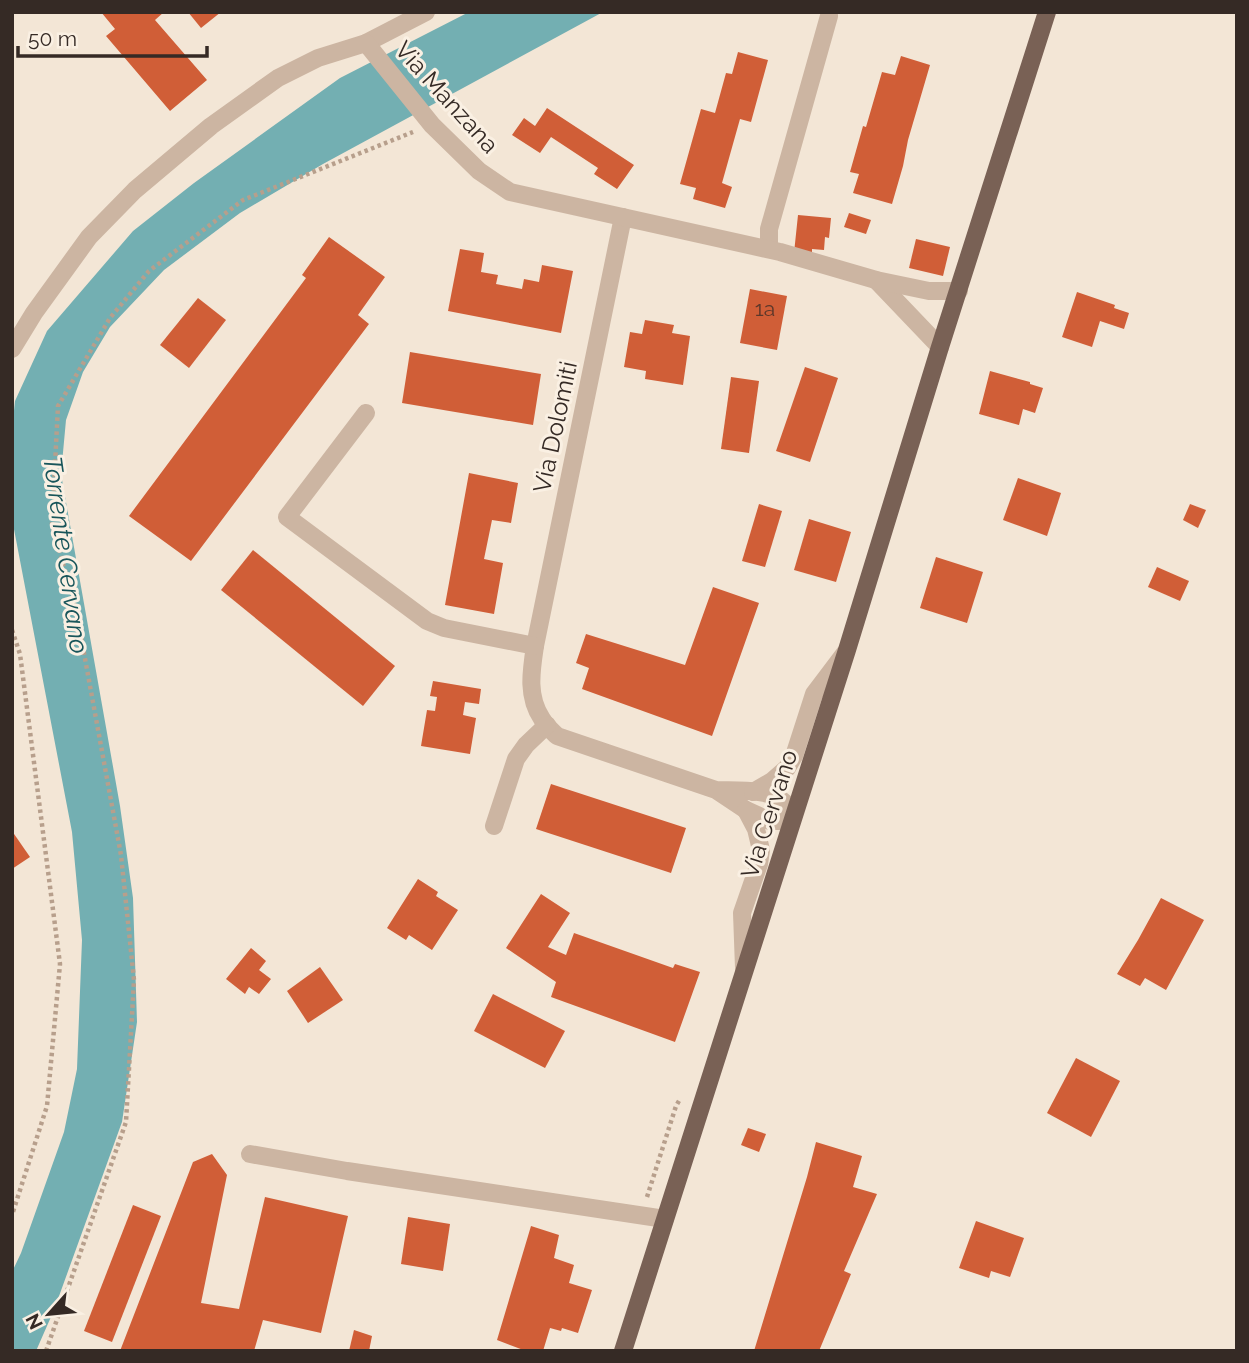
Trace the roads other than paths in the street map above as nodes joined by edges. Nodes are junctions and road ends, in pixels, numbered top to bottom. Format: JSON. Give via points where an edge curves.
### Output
{"nodes":[{"id":1,"x":426,"y":12,"type":"edge"},
{"id":2,"x":1047,"y":12,"type":"edge"},
{"id":3,"x":829,"y":16,"type":"dead end"},
{"id":4,"x":366,"y":43,"type":"junction"},
{"id":5,"x":623,"y":217,"type":"junction"},
{"id":6,"x":769,"y":249,"type":"junction"},
{"id":7,"x":876,"y":280,"type":"junction"},
{"id":8,"x":959,"y":291,"type":"junction"},
{"id":9,"x":940,"y":347,"type":"junction"},
{"id":10,"x":12,"y":349,"type":"edge"},
{"id":11,"x":366,"y":413,"type":"dead end"},
{"id":12,"x":535,"y":646,"type":"junction"},
{"id":13,"x":847,"y":650,"type":"junction"},
{"id":14,"x":547,"y":725,"type":"junction"},
{"id":15,"x":716,"y":790,"type":"junction"},
{"id":16,"x":754,"y":792,"type":"junction"},
{"id":17,"x":746,"y":810,"type":"junction"},
{"id":18,"x":793,"y":817,"type":"junction"},
{"id":19,"x":494,"y":826,"type":"dead end"},
{"id":20,"x":744,"y":972,"type":"junction"},
{"id":21,"x":250,"y":1154,"type":"dead end"},
{"id":22,"x":665,"y":1219,"type":"junction"},
{"id":23,"x":623,"y":1351,"type":"edge"}],
"edges":[{"from":1,"to":4,"type":"street"},
{"from":2,"to":8,"type":"main road","name":"Via Cervano"},
{"from":3,"to":6,"type":"street","via":[[769,229]]},
{"from":4,"to":5,"type":"street","name":"Via Manzana","via":[[432,125],[479,171],[510,192]]},
{"from":4,"to":10,"type":"street","name":"Via Manzana","via":[[318,58],[278,78],[211,126],[135,190],[89,237]]},
{"from":5,"to":6,"type":"street","name":"Via Manzana"},
{"from":5,"to":12,"type":"street","name":"Via Dolomiti"},
{"from":6,"to":7,"type":"street","name":"Via Manzana"},
{"from":7,"to":8,"type":"street","name":"Via Manzana","via":[[929,291]]},
{"from":7,"to":9,"type":"street"},
{"from":8,"to":9,"type":"main road","name":"Via Cervano"},
{"from":9,"to":13,"type":"main road","name":"Via Cervano"},
{"from":11,"to":12,"type":"street","via":[[287,517],[427,621]]},
{"from":12,"to":14,"type":"street","name":"Via Dolomiti","via":[[532,699]]},
{"from":13,"to":16,"type":"street","via":[[814,694],[787,768]]},
{"from":13,"to":18,"type":"main road","name":"Via Cervano"},
{"from":14,"to":15,"type":"street","via":[[557,736]]},
{"from":14,"to":19,"type":"street","via":[[516,759]]},
{"from":15,"to":16,"type":"street"},
{"from":15,"to":17,"type":"street"},
{"from":16,"to":18,"type":"street","via":[[775,795]]},
{"from":17,"to":18,"type":"street","via":[[770,821]]},
{"from":17,"to":20,"type":"street","via":[[761,850],[742,913]]},
{"from":18,"to":20,"type":"main road","name":"Via Cervano"},
{"from":20,"to":22,"type":"main road","name":"Via Cervano"},
{"from":21,"to":22,"type":"street"},
{"from":22,"to":23,"type":"main road","name":"Via Cervano"}]}
